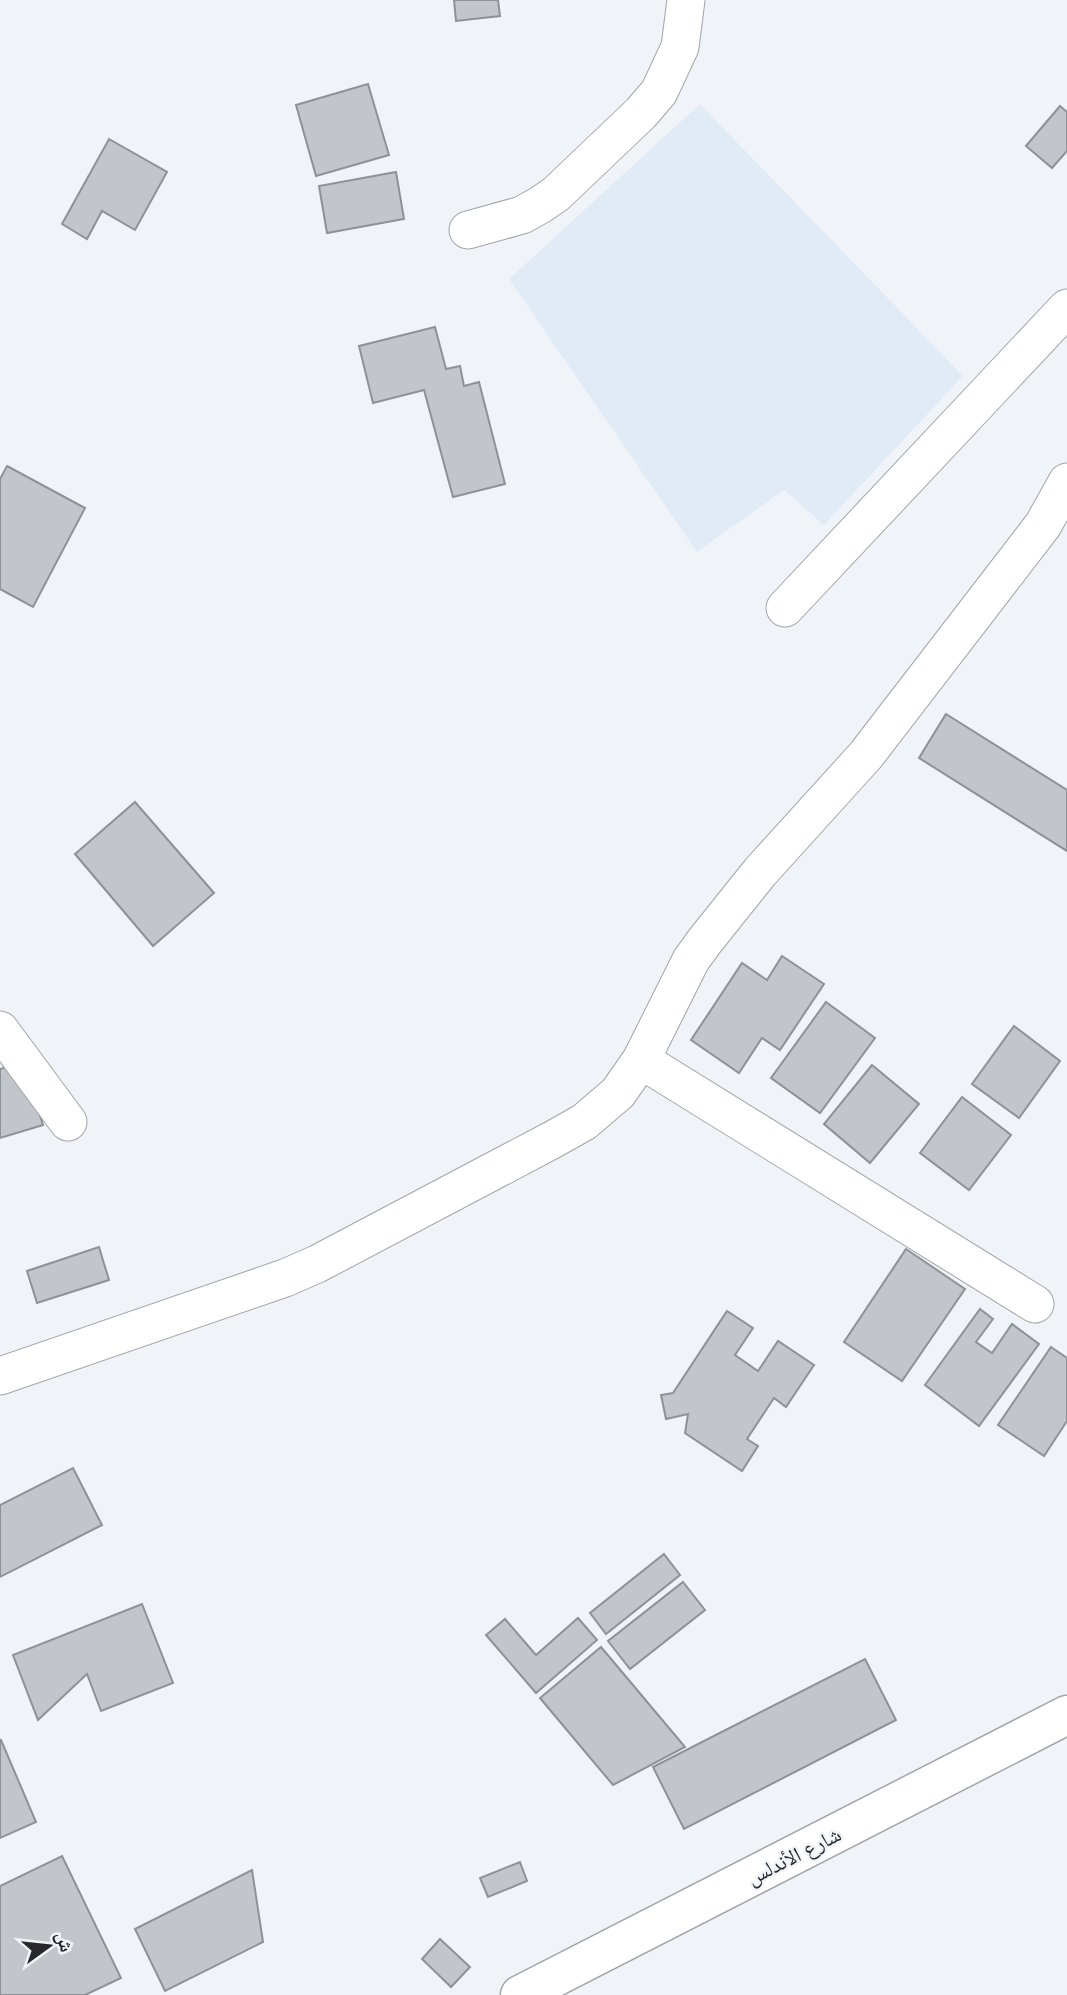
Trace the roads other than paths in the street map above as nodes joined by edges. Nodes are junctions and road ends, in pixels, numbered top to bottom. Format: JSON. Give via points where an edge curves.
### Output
{"nodes":[{"id":1,"x":686,"y":0,"type":"edge"},
{"id":2,"x":468,"y":230,"type":"dead end"},
{"id":3,"x":1067,"y":308,"type":"edge"},
{"id":4,"x":1067,"y":482,"type":"edge"},
{"id":5,"x":785,"y":608,"type":"dead end"},
{"id":6,"x":0,"y":1030,"type":"edge"},
{"id":7,"x":641,"y":1060,"type":"junction"},
{"id":8,"x":68,"y":1122,"type":"dead end"},
{"id":9,"x":1035,"y":1304,"type":"dead end"},
{"id":10,"x":0,"y":1376,"type":"edge"},
{"id":11,"x":1067,"y":1715,"type":"edge"},
{"id":12,"x":520,"y":1995,"type":"edge"}],
"edges":[{"from":1,"to":2,"type":"street","via":[[680,47],[659,93],[641,113],[540,205],[522,215]]},
{"from":3,"to":5,"type":"street"},
{"from":4,"to":7,"type":"street","via":[[1043,525],[866,755],[704,942]]},
{"from":6,"to":8,"type":"street"},
{"from":7,"to":9,"type":"street"},
{"from":7,"to":10,"type":"street","via":[[618,1093],[584,1122],[317,1264]]},
{"from":11,"to":12,"type":"main road","name":"شارع الأندلس"}]}
